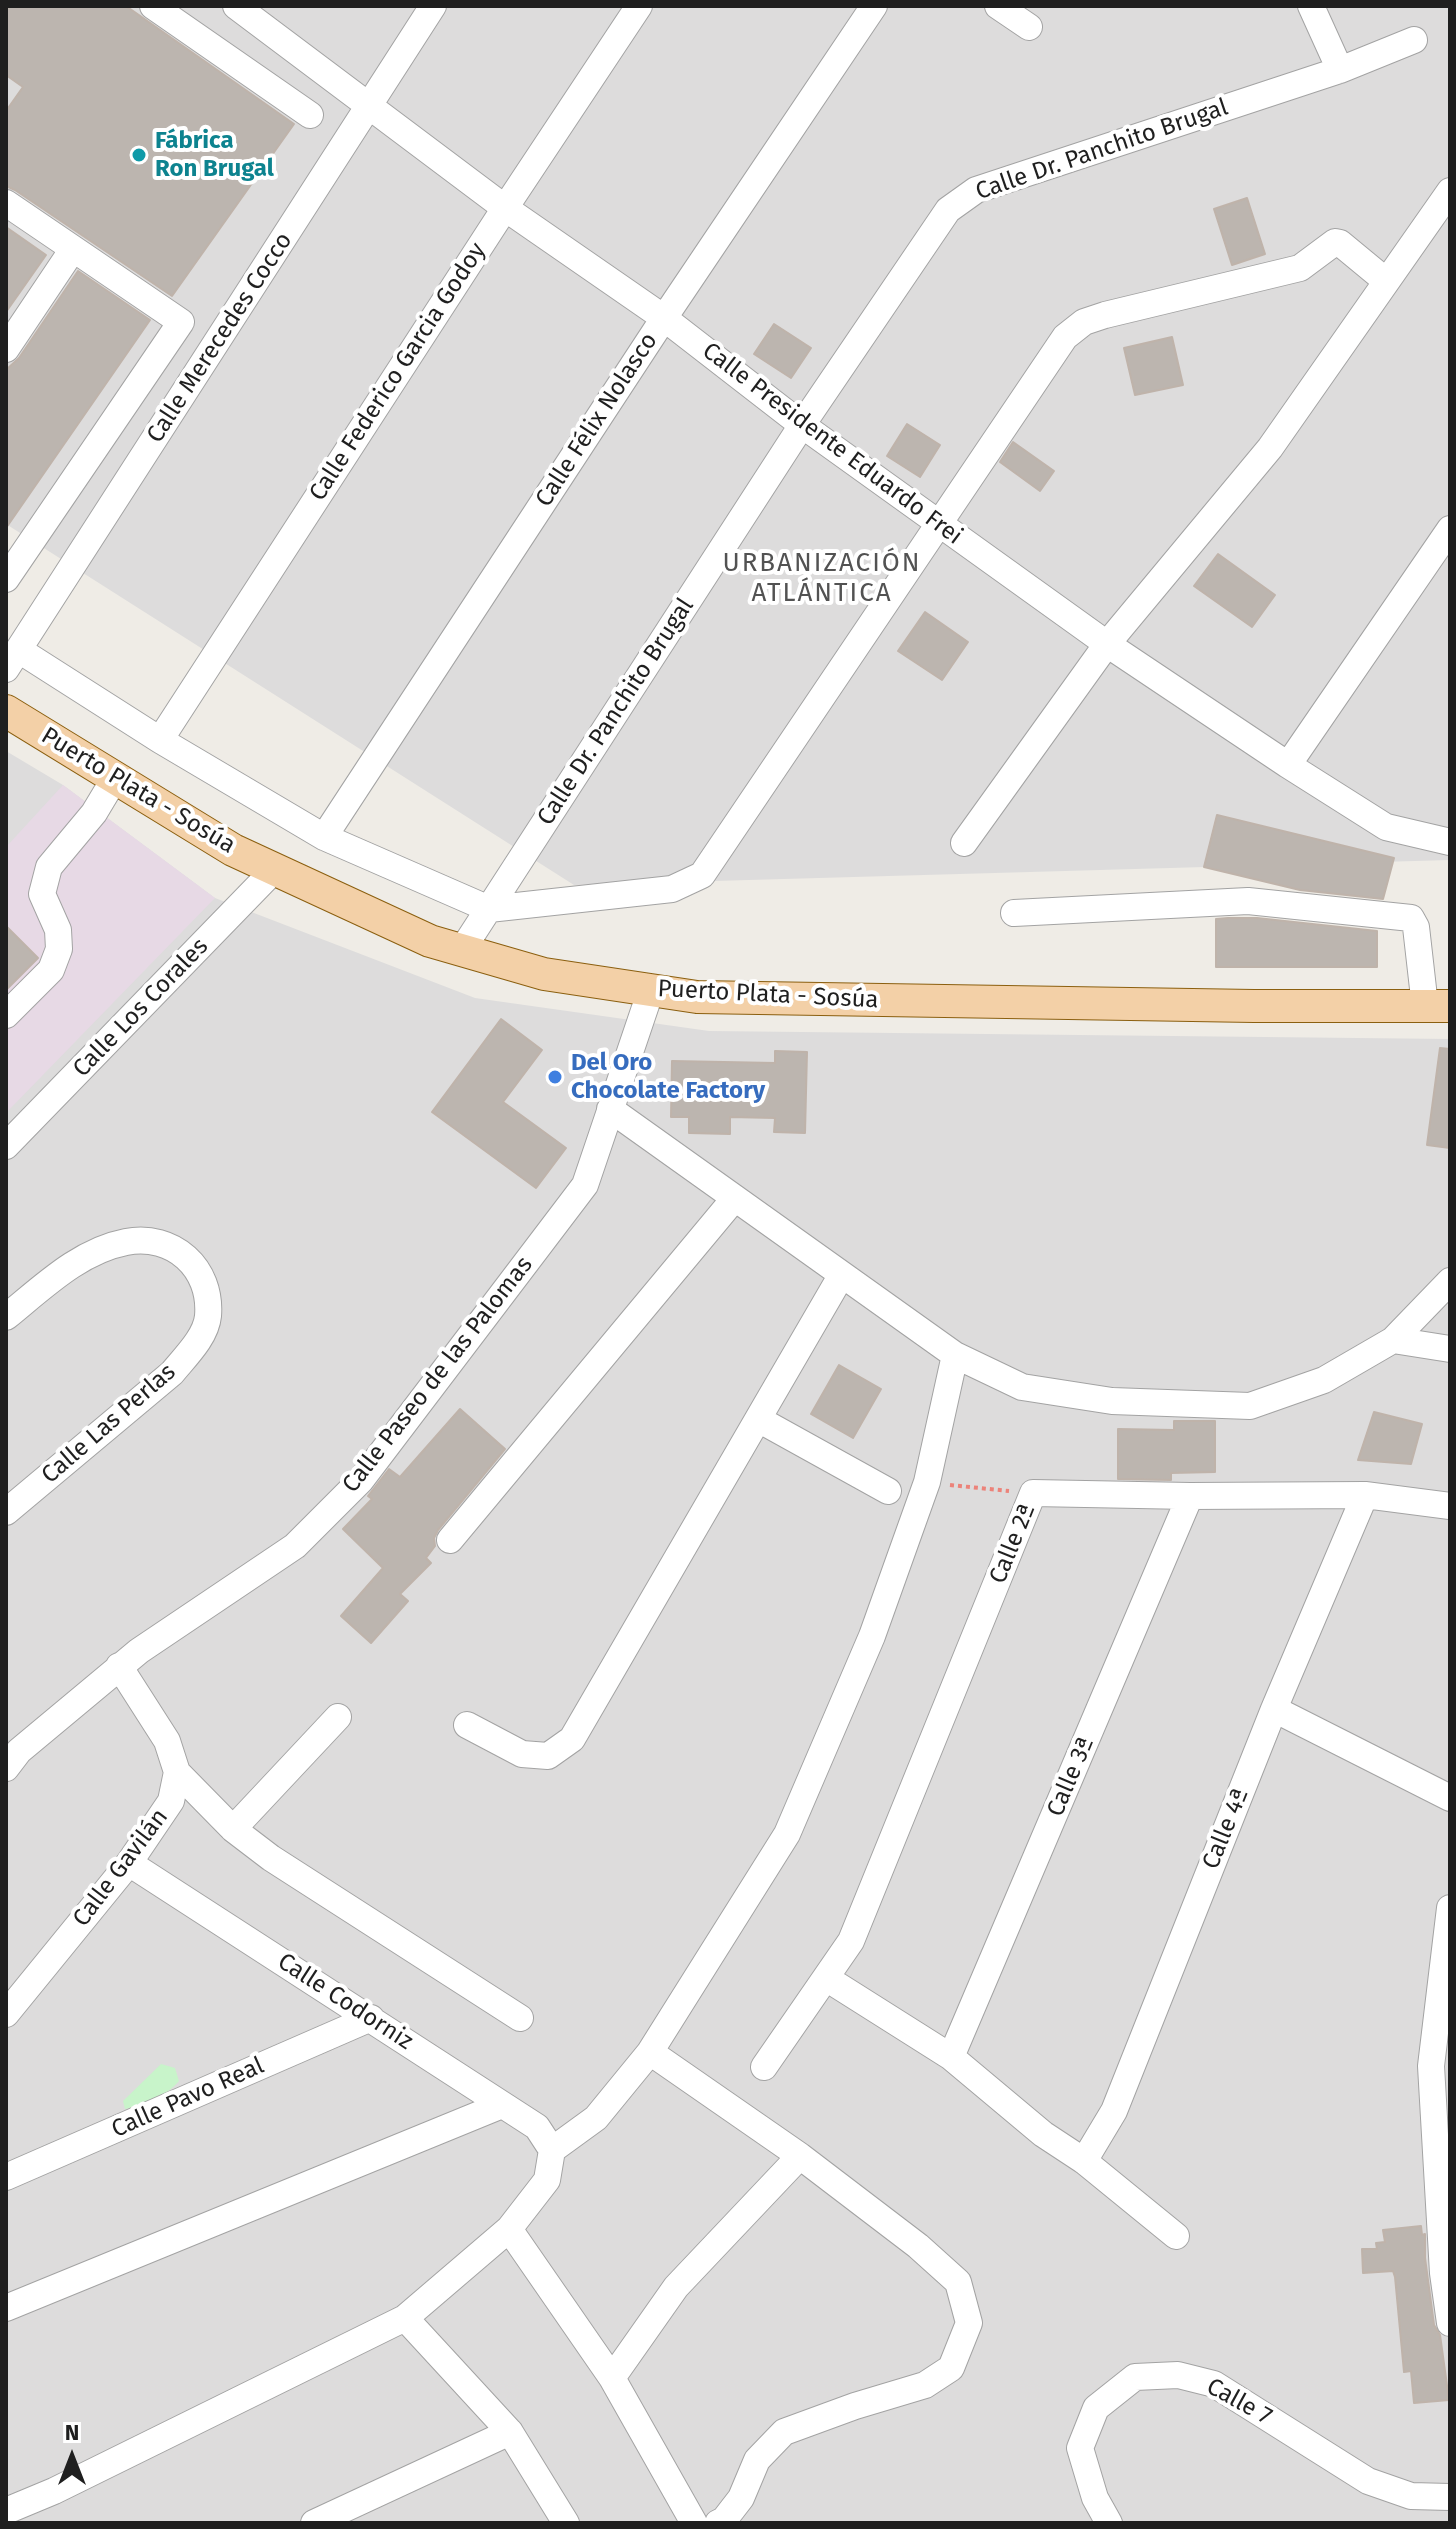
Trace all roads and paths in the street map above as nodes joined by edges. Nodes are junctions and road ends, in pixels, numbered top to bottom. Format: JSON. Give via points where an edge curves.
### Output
{"nodes":[{"id":1,"x":153,"y":6,"type":"edge"},
{"id":2,"x":236,"y":6,"type":"edge"},
{"id":3,"x":433,"y":6,"type":"edge"},
{"id":4,"x":639,"y":6,"type":"edge"},
{"id":5,"x":874,"y":6,"type":"edge"},
{"id":6,"x":998,"y":6,"type":"edge"},
{"id":7,"x":1311,"y":6,"type":"edge"},
{"id":8,"x":1029,"y":27,"type":"dead end"},
{"id":9,"x":1414,"y":40,"type":"dead end"},
{"id":10,"x":1340,"y":70,"type":"junction"},
{"id":11,"x":370,"y":105,"type":"junction"},
{"id":12,"x":310,"y":115,"type":"dead end"},
{"id":13,"x":1450,"y":191,"type":"edge"},
{"id":14,"x":6,"y":203,"type":"edge"},
{"id":15,"x":505,"y":208,"type":"junction"},
{"id":16,"x":73,"y":249,"type":"junction"},
{"id":17,"x":1386,"y":281,"type":"junction"},
{"id":18,"x":664,"y":318,"type":"junction"},
{"id":19,"x":6,"y":349,"type":"edge"},
{"id":20,"x":802,"y":425,"type":"junction"},
{"id":21,"x":940,"y":525,"type":"junction"},
{"id":22,"x":1450,"y":529,"type":"edge"},
{"id":23,"x":6,"y":579,"type":"edge"},
{"id":24,"x":1107,"y":644,"type":"junction"},
{"id":25,"x":12,"y":659,"type":"edge"},
{"id":26,"x":6,"y":711,"type":"edge"},
{"id":27,"x":160,"y":740,"type":"junction"},
{"id":28,"x":1288,"y":765,"type":"junction"},
{"id":29,"x":115,"y":778,"type":"junction"},
{"id":30,"x":324,"y":837,"type":"junction"},
{"id":31,"x":1450,"y":842,"type":"edge"},
{"id":32,"x":964,"y":843,"type":"dead end"},
{"id":33,"x":275,"y":869,"type":"junction"},
{"id":34,"x":489,"y":909,"type":"junction"},
{"id":35,"x":1014,"y":913,"type":"dead end"},
{"id":36,"x":462,"y":950,"type":"junction"},
{"id":37,"x":651,"y":990,"type":"junction"},
{"id":38,"x":1437,"y":1006,"type":"edge"},
{"id":39,"x":6,"y":1015,"type":"edge"},
{"id":40,"x":610,"y":1109,"type":"junction"},
{"id":41,"x":6,"y":1146,"type":"edge"},
{"id":42,"x":734,"y":1199,"type":"junction"},
{"id":43,"x":841,"y":1276,"type":"junction"},
{"id":44,"x":1450,"y":1281,"type":"edge"},
{"id":45,"x":6,"y":1317,"type":"edge"},
{"id":46,"x":1393,"y":1340,"type":"junction"},
{"id":47,"x":1450,"y":1349,"type":"edge"},
{"id":48,"x":955,"y":1355,"type":"junction"},
{"id":49,"x":758,"y":1419,"type":"junction"},
{"id":50,"x":927,"y":1482,"type":"junction"},
{"id":51,"x":888,"y":1491,"type":"dead end"},
{"id":52,"x":1033,"y":1493,"type":"junction"},
{"id":53,"x":1365,"y":1495,"type":"junction"},
{"id":54,"x":1190,"y":1496,"type":"junction"},
{"id":55,"x":1450,"y":1506,"type":"edge"},
{"id":56,"x":6,"y":1512,"type":"edge"},
{"id":57,"x":450,"y":1540,"type":"dead end"},
{"id":58,"x":119,"y":1666,"type":"junction"},
{"id":59,"x":1274,"y":1709,"type":"junction"},
{"id":60,"x":338,"y":1717,"type":"dead end"},
{"id":61,"x":467,"y":1725,"type":"dead end"},
{"id":62,"x":10,"y":1752,"type":"edge"},
{"id":63,"x":177,"y":1772,"type":"junction"},
{"id":64,"x":1450,"y":1798,"type":"edge"},
{"id":65,"x":233,"y":1829,"type":"junction"},
{"id":66,"x":129,"y":1863,"type":"junction"},
{"id":67,"x":1450,"y":1908,"type":"edge"},
{"id":68,"x":826,"y":1978,"type":"junction"},
{"id":69,"x":6,"y":2014,"type":"edge"},
{"id":70,"x":371,"y":2018,"type":"junction"},
{"id":71,"x":520,"y":2018,"type":"dead end"},
{"id":72,"x":650,"y":2052,"type":"junction"},
{"id":73,"x":951,"y":2057,"type":"junction"},
{"id":74,"x":764,"y":2067,"type":"dead end"},
{"id":75,"x":502,"y":2105,"type":"junction"},
{"id":76,"x":552,"y":2150,"type":"junction"},
{"id":77,"x":800,"y":2156,"type":"junction"},
{"id":78,"x":1084,"y":2161,"type":"junction"},
{"id":79,"x":6,"y":2177,"type":"edge"},
{"id":80,"x":509,"y":2229,"type":"junction"},
{"id":81,"x":1176,"y":2236,"type":"dead end"},
{"id":82,"x":6,"y":2308,"type":"edge"},
{"id":83,"x":405,"y":2318,"type":"junction"},
{"id":84,"x":1450,"y":2323,"type":"edge"},
{"id":85,"x":612,"y":2378,"type":"junction"},
{"id":86,"x":510,"y":2432,"type":"junction"},
{"id":87,"x":1450,"y":2497,"type":"edge"},
{"id":88,"x":6,"y":2511,"type":"edge"},
{"id":89,"x":314,"y":2523,"type":"edge"},
{"id":90,"x":566,"y":2523,"type":"edge"},
{"id":91,"x":694,"y":2523,"type":"edge"},
{"id":92,"x":718,"y":2523,"type":"edge"},
{"id":93,"x":1109,"y":2523,"type":"edge"}],
"edges":[{"from":1,"to":12,"type":"street"},
{"from":2,"to":11,"type":"street","name":"Calle Presidente Eduardo Frei"},
{"from":3,"to":11,"type":"street","name":"Calle Merecedes Cocco"},
{"from":4,"to":15,"type":"street","name":"Calle Federico Garcia Godoy"},
{"from":5,"to":18,"type":"street","name":"Calle Félix Nolasco"},
{"from":6,"to":8,"type":"street"},
{"from":7,"to":10,"type":"street"},
{"from":9,"to":10,"type":"street","name":"Calle Dr. Panchito Brugal"},
{"from":10,"to":20,"type":"street","name":"Calle Dr. Panchito Brugal","via":[[976,190],[948,210],[930,233]]},
{"from":11,"to":15,"type":"street","name":"Calle Presidente Eduardo Frei"},
{"from":11,"to":25,"type":"street","name":"Calle Merecedes Cocco"},
{"from":13,"to":17,"type":"street"},
{"from":14,"to":16,"type":"street"},
{"from":15,"to":18,"type":"street","name":"Calle Presidente Eduardo Frei"},
{"from":15,"to":27,"type":"street","name":"Calle Federico Garcia Godoy"},
{"from":16,"to":19,"type":"street"},
{"from":16,"to":23,"type":"street","via":[[181,322]]},
{"from":17,"to":21,"type":"street","via":[[1335,242],[1300,268],[1084,322],[1065,337]]},
{"from":17,"to":24,"type":"street","via":[[1270,448]]},
{"from":18,"to":20,"type":"street","name":"Calle Presidente Eduardo Frei"},
{"from":18,"to":30,"type":"street","name":"Calle Félix Nolasco"},
{"from":20,"to":21,"type":"street","name":"Calle Presidente Eduardo Frei"},
{"from":20,"to":34,"type":"street","name":"Calle Dr. Panchito Brugal"},
{"from":21,"to":24,"type":"street","name":"Calle Presidente Eduardo Frei"},
{"from":21,"to":34,"type":"street","via":[[702,875],[672,889]]},
{"from":22,"to":28,"type":"street"},
{"from":24,"to":28,"type":"street","name":"Calle Presidente Eduardo Frei"},
{"from":24,"to":32,"type":"street"},
{"from":25,"to":27,"type":"street"},
{"from":26,"to":29,"type":"main road","name":"Puerto Plata - Sosúa"},
{"from":27,"to":30,"type":"street"},
{"from":28,"to":31,"type":"street","name":"Calle Presidente Eduardo Frei","via":[[1386,827]]},
{"from":29,"to":33,"type":"main road","name":"Puerto Plata - Sosúa","via":[[233,850]]},
{"from":29,"to":39,"type":"street","via":[[49,867],[42,894],[58,930],[59,949],[51,970]]},
{"from":30,"to":34,"type":"street"},
{"from":33,"to":36,"type":"main road","name":"Puerto Plata - Sosúa","via":[[430,941]]},
{"from":33,"to":41,"type":"street","name":"Calle Los Corales"},
{"from":34,"to":36,"type":"street","name":"Calle Dr. Panchito Brugal"},
{"from":35,"to":38,"type":"street","via":[[1248,901],[1411,918]]},
{"from":36,"to":37,"type":"main road","name":"Puerto Plata - Sosúa","via":[[544,974]]},
{"from":37,"to":38,"type":"main road","name":"Puerto Plata - Sosúa","via":[[697,997],[853,1001]]},
{"from":37,"to":40,"type":"street","name":"Calle Paseo de las Palomas"},
{"from":40,"to":42,"type":"street"},
{"from":40,"to":58,"type":"street","name":"Calle Paseo de las Palomas","via":[[585,1185],[361,1480],[295,1546]]},
{"from":42,"to":43,"type":"street"},
{"from":42,"to":57,"type":"street"},
{"from":43,"to":48,"type":"street"},
{"from":43,"to":49,"type":"street"},
{"from":44,"to":46,"type":"street"},
{"from":45,"to":56,"type":"street","name":"Calle Las Perlas","via":[[68,1267],[97,1250],[129,1241],[163,1243],[193,1261],[206,1288],[208,1318],[195,1347],[172,1373]]},
{"from":46,"to":47,"type":"street"},
{"from":46,"to":48,"type":"street","via":[[1324,1380],[1250,1406],[1112,1401],[1022,1387]]},
{"from":48,"to":50,"type":"street"},
{"from":49,"to":51,"type":"street"},
{"from":49,"to":61,"type":"street","via":[[572,1739],[548,1756],[522,1754]]},
{"from":50,"to":52,"type":"path"},
{"from":50,"to":72,"type":"street","via":[[872,1636],[787,1834]]},
{"from":52,"to":54,"type":"street","name":"Calle 2ª"},
{"from":52,"to":68,"type":"street","name":"Calle 2ª","via":[[851,1941]]},
{"from":53,"to":54,"type":"street","name":"Calle 2ª"},
{"from":53,"to":55,"type":"street","name":"Calle 2ª"},
{"from":53,"to":59,"type":"street","name":"Calle 4ª"},
{"from":54,"to":73,"type":"street","name":"Calle 3ª"},
{"from":58,"to":62,"type":"street","name":"Calle Paseo de las Palomas"},
{"from":58,"to":63,"type":"street","via":[[167,1741]]},
{"from":59,"to":64,"type":"street"},
{"from":59,"to":78,"type":"street","name":"Calle 4ª","via":[[1114,2111]]},
{"from":60,"to":65,"type":"street"},
{"from":63,"to":65,"type":"street"},
{"from":63,"to":66,"type":"street","name":"Calle Gavilán","via":[[171,1801]]},
{"from":65,"to":71,"type":"street"},
{"from":66,"to":69,"type":"street","name":"Calle Gavilán"},
{"from":66,"to":70,"type":"street","name":"Calle Codorniz"},
{"from":67,"to":84,"type":"street","via":[[1431,2066]]},
{"from":68,"to":73,"type":"street"},
{"from":68,"to":74,"type":"street","name":"Calle 2ª"},
{"from":70,"to":75,"type":"street","name":"Calle Codorniz"},
{"from":70,"to":79,"type":"street","name":"Calle Pavo Real"},
{"from":72,"to":76,"type":"street","via":[[596,2118]]},
{"from":72,"to":77,"type":"street"},
{"from":73,"to":78,"type":"street"},
{"from":75,"to":76,"type":"street","name":"Calle Codorniz","via":[[537,2127]]},
{"from":75,"to":82,"type":"street"},
{"from":76,"to":80,"type":"street","via":[[547,2180]]},
{"from":77,"to":85,"type":"street","via":[[676,2287]]},
{"from":77,"to":92,"type":"street","via":[[958,2282],[969,2323],[951,2368],[925,2385],[784,2432],[757,2460],[741,2498]]},
{"from":78,"to":81,"type":"street"},
{"from":80,"to":83,"type":"street"},
{"from":80,"to":85,"type":"street"},
{"from":83,"to":86,"type":"street"},
{"from":83,"to":88,"type":"street"},
{"from":85,"to":91,"type":"street"},
{"from":86,"to":89,"type":"street"},
{"from":86,"to":90,"type":"street"},
{"from":87,"to":93,"type":"street","name":"Calle 7","via":[[1411,2496],[1368,2481],[1214,2384],[1178,2375],[1135,2377],[1096,2408],[1080,2448],[1095,2498]]}]}
